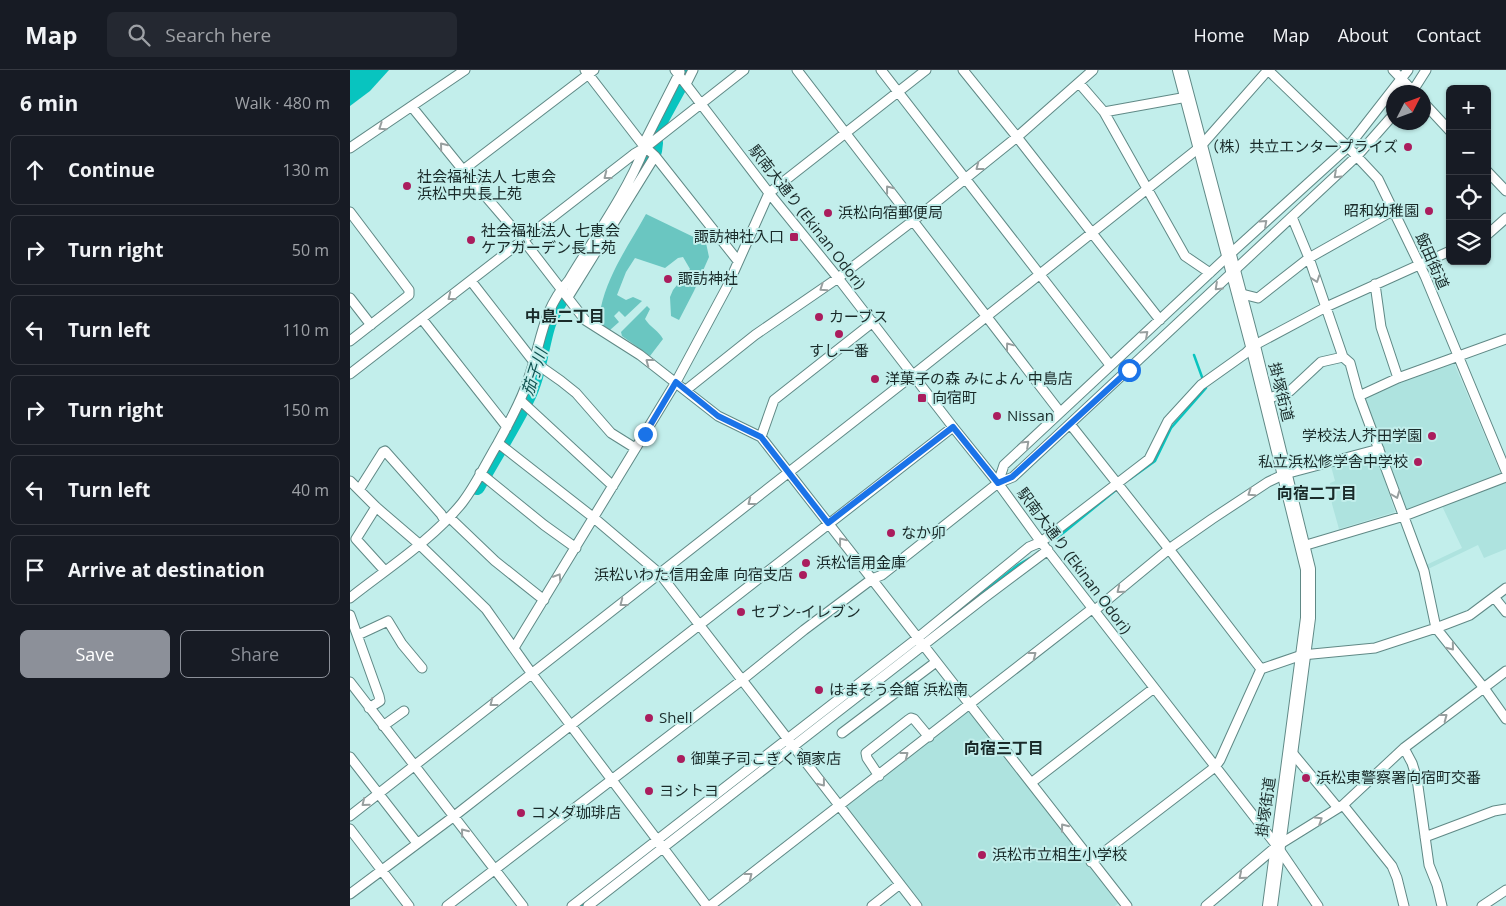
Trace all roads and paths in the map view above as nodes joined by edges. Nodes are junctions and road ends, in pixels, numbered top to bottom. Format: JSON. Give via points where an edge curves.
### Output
{"nodes":[{"id":1,"x":465,"y":70,"type":"edge"},
{"id":2,"x":693,"y":70,"type":"edge"},
{"id":3,"x":744,"y":70,"type":"edge"},
{"id":4,"x":797,"y":70,"type":"edge"},
{"id":5,"x":881,"y":70,"type":"edge"},
{"id":6,"x":926,"y":70,"type":"edge"},
{"id":7,"x":963,"y":70,"type":"edge"},
{"id":8,"x":1093,"y":70,"type":"edge"},
{"id":9,"x":1180,"y":70,"type":"edge"},
{"id":10,"x":1268,"y":70,"type":"edge"},
{"id":11,"x":1393,"y":70,"type":"edge"},
{"id":12,"x":1408,"y":70,"type":"edge"},
{"id":13,"x":1426,"y":70,"type":"edge"},
{"id":14,"x":589,"y":72,"type":"edge"},
{"id":15,"x":681,"y":76,"type":"edge"},
{"id":16,"x":1402,"y":80,"type":"junction"},
{"id":17,"x":1079,"y":83,"type":"junction"},
{"id":18,"x":1407,"y":85,"type":"edge"},
{"id":19,"x":1417,"y":85,"type":"edge"},
{"id":20,"x":898,"y":92,"type":"junction"},
{"id":21,"x":1187,"y":97,"type":"junction"},
{"id":22,"x":702,"y":104,"type":"junction"},
{"id":23,"x":412,"y":107,"type":"junction"},
{"id":24,"x":1431,"y":111,"type":"edge"},
{"id":25,"x":1104,"y":112,"type":"junction"},
{"id":26,"x":1386,"y":123,"type":"edge"},
{"id":27,"x":1449,"y":130,"type":"edge"},
{"id":28,"x":846,"y":133,"type":"junction"},
{"id":29,"x":1017,"y":137,"type":"junction"},
{"id":30,"x":1200,"y":147,"type":"junction"},
{"id":31,"x":1348,"y":147,"type":"junction"},
{"id":32,"x":350,"y":148,"type":"edge"},
{"id":33,"x":650,"y":148,"type":"junction"},
{"id":34,"x":1357,"y":156,"type":"junction"},
{"id":35,"x":463,"y":170,"type":"junction"},
{"id":36,"x":1491,"y":175,"type":"edge"},
{"id":37,"x":965,"y":178,"type":"junction"},
{"id":38,"x":1148,"y":188,"type":"junction"},
{"id":39,"x":1506,"y":191,"type":"edge"},
{"id":40,"x":769,"y":193,"type":"junction"},
{"id":41,"x":1394,"y":210,"type":"junction"},
{"id":42,"x":350,"y":212,"type":"edge"},
{"id":43,"x":1292,"y":217,"type":"junction"},
{"id":44,"x":1506,"y":218,"type":"edge"},
{"id":45,"x":914,"y":220,"type":"junction"},
{"id":46,"x":1491,"y":231,"type":"edge"},
{"id":47,"x":1091,"y":233,"type":"junction"},
{"id":48,"x":524,"y":241,"type":"junction"},
{"id":49,"x":1446,"y":252,"type":"edge"},
{"id":50,"x":1228,"y":255,"type":"junction"},
{"id":51,"x":1309,"y":258,"type":"junction"},
{"id":52,"x":738,"y":261,"type":"junction"},
{"id":53,"x":1419,"y":263,"type":"junction"},
{"id":54,"x":1210,"y":273,"type":"junction"},
{"id":55,"x":1233,"y":273,"type":"junction"},
{"id":56,"x":1039,"y":274,"type":"junction"},
{"id":57,"x":838,"y":278,"type":"junction"},
{"id":58,"x":471,"y":281,"type":"junction"},
{"id":59,"x":1375,"y":284,"type":"junction"},
{"id":60,"x":1238,"y":293,"type":"junction"},
{"id":61,"x":564,"y":294,"type":"junction"},
{"id":62,"x":350,"y":298,"type":"edge"},
{"id":63,"x":1326,"y":307,"type":"junction"},
{"id":64,"x":987,"y":316,"type":"junction"},
{"id":65,"x":422,"y":319,"type":"junction"},
{"id":66,"x":1160,"y":320,"type":"junction"},
{"id":67,"x":873,"y":322,"type":"junction"},
{"id":68,"x":371,"y":325,"type":"junction"},
{"id":69,"x":1506,"y":339,"type":"edge"},
{"id":70,"x":350,"y":341,"type":"edge"},
{"id":71,"x":1253,"y":346,"type":"junction"},
{"id":72,"x":1343,"y":358,"type":"junction"},
{"id":73,"x":1458,"y":358,"type":"junction"},
{"id":74,"x":537,"y":364,"type":"junction"},
{"id":75,"x":1110,"y":365,"type":"junction"},
{"id":76,"x":350,"y":374,"type":"edge"},
{"id":77,"x":913,"y":375,"type":"junction"},
{"id":78,"x":1398,"y":378,"type":"junction"},
{"id":79,"x":676,"y":382,"type":"junction"},
{"id":80,"x":686,"y":390,"type":"junction"},
{"id":81,"x":1359,"y":396,"type":"junction"},
{"id":82,"x":1266,"y":398,"type":"junction"},
{"id":83,"x":523,"y":402,"type":"junction"},
{"id":84,"x":1060,"y":412,"type":"junction"},
{"id":85,"x":1070,"y":424,"type":"junction"},
{"id":86,"x":507,"y":427,"type":"junction"},
{"id":87,"x":953,"y":427,"type":"junction"},
{"id":88,"x":761,"y":437,"type":"junction"},
{"id":89,"x":500,"y":445,"type":"junction"},
{"id":90,"x":635,"y":448,"type":"junction"},
{"id":91,"x":1379,"y":449,"type":"junction"},
{"id":92,"x":1506,"y":471,"type":"edge"},
{"id":93,"x":789,"y":472,"type":"junction"},
{"id":94,"x":1285,"y":474,"type":"junction"},
{"id":95,"x":483,"y":475,"type":"junction"},
{"id":96,"x":1506,"y":477,"type":"edge"},
{"id":97,"x":350,"y":481,"type":"edge"},
{"id":98,"x":998,"y":483,"type":"junction"},
{"id":99,"x":613,"y":486,"type":"junction"},
{"id":100,"x":1119,"y":486,"type":"junction"},
{"id":101,"x":359,"y":490,"type":"junction"},
{"id":102,"x":376,"y":507,"type":"junction"},
{"id":103,"x":1404,"y":516,"type":"junction"},
{"id":104,"x":594,"y":518,"type":"junction"},
{"id":105,"x":450,"y":519,"type":"junction"},
{"id":106,"x":828,"y":523,"type":"junction"},
{"id":107,"x":1041,"y":542,"type":"junction"},
{"id":108,"x":421,"y":546,"type":"junction"},
{"id":109,"x":1303,"y":546,"type":"junction"},
{"id":110,"x":576,"y":548,"type":"junction"},
{"id":111,"x":1169,"y":549,"type":"junction"},
{"id":112,"x":1048,"y":550,"type":"junction"},
{"id":113,"x":384,"y":571,"type":"junction"},
{"id":114,"x":660,"y":574,"type":"junction"},
{"id":115,"x":872,"y":579,"type":"junction"},
{"id":116,"x":1506,"y":588,"type":"edge"},
{"id":117,"x":1494,"y":597,"type":"junction"},
{"id":118,"x":350,"y":598,"type":"edge"},
{"id":119,"x":544,"y":600,"type":"junction"},
{"id":120,"x":1094,"y":609,"type":"junction"},
{"id":121,"x":1506,"y":612,"type":"edge"},
{"id":122,"x":350,"y":615,"type":"edge"},
{"id":123,"x":700,"y":624,"type":"junction"},
{"id":124,"x":1436,"y":628,"type":"junction"},
{"id":125,"x":358,"y":635,"type":"junction"},
{"id":126,"x":920,"y":641,"type":"junction"},
{"id":127,"x":514,"y":648,"type":"junction"},
{"id":128,"x":1302,"y":655,"type":"junction"},
{"id":129,"x":936,"y":662,"type":"junction"},
{"id":130,"x":422,"y":668,"type":"dead end"},
{"id":131,"x":1261,"y":669,"type":"junction"},
{"id":132,"x":1506,"y":671,"type":"edge"},
{"id":133,"x":532,"y":674,"type":"junction"},
{"id":134,"x":742,"y":680,"type":"junction"},
{"id":135,"x":350,"y":682,"type":"edge"},
{"id":136,"x":1154,"y":688,"type":"junction"},
{"id":137,"x":1484,"y":688,"type":"junction"},
{"id":138,"x":970,"y":706,"type":"junction"},
{"id":139,"x":369,"y":708,"type":"junction"},
{"id":140,"x":404,"y":711,"type":"dead end"},
{"id":141,"x":1506,"y":719,"type":"edge"},
{"id":142,"x":570,"y":725,"type":"junction"},
{"id":143,"x":383,"y":726,"type":"junction"},
{"id":144,"x":842,"y":733,"type":"dead end"},
{"id":145,"x":929,"y":737,"type":"junction"},
{"id":146,"x":791,"y":742,"type":"junction"},
{"id":147,"x":1404,"y":748,"type":"junction"},
{"id":148,"x":1290,"y":750,"type":"junction"},
{"id":149,"x":350,"y":757,"type":"edge"},
{"id":150,"x":413,"y":765,"type":"junction"},
{"id":151,"x":1215,"y":766,"type":"junction"},
{"id":152,"x":879,"y":776,"type":"junction"},
{"id":153,"x":612,"y":780,"type":"junction"},
{"id":154,"x":1030,"y":783,"type":"junction"},
{"id":155,"x":378,"y":793,"type":"junction"},
{"id":156,"x":840,"y":806,"type":"junction"},
{"id":157,"x":1341,"y":806,"type":"junction"},
{"id":158,"x":1506,"y":809,"type":"edge"},
{"id":159,"x":350,"y":816,"type":"edge"},
{"id":160,"x":452,"y":817,"type":"junction"},
{"id":161,"x":350,"y":829,"type":"edge"},
{"id":162,"x":1425,"y":838,"type":"junction"},
{"id":163,"x":417,"y":843,"type":"junction"},
{"id":164,"x":660,"y":844,"type":"junction"},
{"id":165,"x":1277,"y":846,"type":"junction"},
{"id":166,"x":1091,"y":862,"type":"junction"},
{"id":167,"x":382,"y":870,"type":"junction"},
{"id":168,"x":495,"y":870,"type":"junction"},
{"id":169,"x":900,"y":884,"type":"junction"},
{"id":170,"x":1506,"y":890,"type":"edge"},
{"id":171,"x":350,"y":894,"type":"edge"},
{"id":172,"x":1124,"y":905,"type":"edge"},
{"id":173,"x":409,"y":906,"type":"edge"},
{"id":174,"x":448,"y":906,"type":"edge"},
{"id":175,"x":523,"y":906,"type":"edge"},
{"id":176,"x":572,"y":906,"type":"edge"},
{"id":177,"x":588,"y":906,"type":"edge"},
{"id":178,"x":709,"y":906,"type":"edge"},
{"id":179,"x":872,"y":906,"type":"edge"},
{"id":180,"x":917,"y":906,"type":"edge"},
{"id":181,"x":1206,"y":906,"type":"edge"},
{"id":182,"x":1270,"y":906,"type":"edge"},
{"id":183,"x":1318,"y":906,"type":"edge"},
{"id":184,"x":1404,"y":906,"type":"edge"},
{"id":185,"x":1442,"y":906,"type":"edge"},
{"id":186,"x":1482,"y":906,"type":"edge"}],
"edges":[{"from":1,"to":23,"type":"street"},
{"from":2,"to":15,"type":"street"},
{"from":3,"to":22,"type":"street"},
{"from":4,"to":28,"type":"street"},
{"from":5,"to":20,"type":"street"},
{"from":6,"to":20,"type":"street"},
{"from":7,"to":29,"type":"street"},
{"from":8,"to":17,"type":"street"},
{"from":9,"to":21,"type":"highway","name":"掛塚街道"},
{"from":10,"to":30,"type":"street"},
{"from":10,"to":31,"type":"street","name":"飯田街道"},
{"from":11,"to":16,"type":"street"},
{"from":12,"to":16,"type":"street"},
{"from":13,"to":19,"type":"street"},
{"from":14,"to":33,"type":"street"},
{"from":14,"to":35,"type":"street"},
{"from":15,"to":22,"type":"street","name":"駅南大通り (Ekinan Odori)"},
{"from":15,"to":33,"type":"street"},
{"from":16,"to":18,"type":"street"},
{"from":16,"to":31,"type":"street"},
{"from":17,"to":25,"type":"street"},
{"from":17,"to":29,"type":"street"},
{"from":20,"to":28,"type":"street"},
{"from":20,"to":37,"type":"street"},
{"from":21,"to":25,"type":"street"},
{"from":21,"to":30,"type":"highway","name":"掛塚街道"},
{"from":22,"to":33,"type":"street"},
{"from":22,"to":40,"type":"street","name":"駅南大通り (Ekinan Odori)"},
{"from":23,"to":32,"type":"street","one_way":true},
{"from":35,"to":23,"type":"street","one_way":true},
{"from":24,"to":27,"type":"street"},
{"from":25,"to":38,"type":"street"},
{"from":26,"to":34,"type":"street"},
{"from":28,"to":40,"type":"street"},
{"from":45,"to":28,"type":"street","one_way":true},
{"from":29,"to":37,"type":"street","one_way":true},
{"from":29,"to":47,"type":"street"},
{"from":30,"to":38,"type":"street"},
{"from":30,"to":50,"type":"highway","name":"掛塚街道"},
{"from":31,"to":34,"type":"street","name":"飯田街道"},
{"from":50,"to":31,"type":"street","one_way":true},
{"from":33,"to":48,"type":"street","one_way":true,"via":[[634,154]]},
{"from":33,"to":52,"type":"street"},
{"from":33,"to":61,"type":"street","via":[[569,280]]},
{"from":34,"to":41,"type":"street","name":"飯田街道","via":[[1378,179]]},
{"from":34,"to":43,"type":"street","one_way":true},
{"from":35,"to":48,"type":"street"},
{"from":36,"to":39,"type":"street"},
{"from":37,"to":45,"type":"street"},
{"from":37,"to":56,"type":"street"},
{"from":38,"to":47,"type":"street"},
{"from":38,"to":54,"type":"street","via":[[1185,256]]},
{"from":40,"to":52,"type":"street"},
{"from":40,"to":57,"type":"street","name":"駅南大通り (Ekinan Odori)"},
{"from":41,"to":51,"type":"street"},
{"from":41,"to":53,"type":"street","name":"飯田街道"},
{"from":42,"to":68,"type":"street","via":[[410,290]]},
{"from":43,"to":51,"type":"street"},
{"from":43,"to":55,"type":"street"},
{"from":44,"to":46,"type":"street"},
{"from":45,"to":57,"type":"street"},
{"from":45,"to":64,"type":"street"},
{"from":47,"to":56,"type":"street"},
{"from":47,"to":66,"type":"street"},
{"from":48,"to":58,"type":"street"},
{"from":48,"to":61,"type":"street"},
{"from":49,"to":53,"type":"street"},
{"from":50,"to":54,"type":"street"},
{"from":50,"to":55,"type":"highway","name":"掛塚街道"},
{"from":51,"to":60,"type":"street","via":[[1258,298]]},
{"from":51,"to":63,"type":"street","one_way":true},
{"from":52,"to":79,"type":"street"},
{"from":53,"to":59,"type":"street"},
{"from":53,"to":73,"type":"street","name":"飯田街道"},
{"from":54,"to":66,"type":"street"},
{"from":55,"to":60,"type":"highway","name":"掛塚街道"},
{"from":55,"to":85,"type":"street","one_way":true},
{"from":56,"to":64,"type":"street"},
{"from":56,"to":75,"type":"street"},
{"from":57,"to":67,"type":"street","name":"駅南大通り (Ekinan Odori)"},
{"from":57,"to":80,"type":"street","one_way":true,"via":[[755,335]]},
{"from":58,"to":65,"type":"street","one_way":true},
{"from":58,"to":74,"type":"street"},
{"from":59,"to":63,"type":"street"},
{"from":59,"to":78,"type":"street","via":[[1382,327]]},
{"from":60,"to":71,"type":"highway","name":"掛塚街道"},
{"from":61,"to":74,"type":"street","via":[[544,323]]},
{"from":79,"to":61,"type":"street","one_way":true,"via":[[588,322]]},
{"from":62,"to":68,"type":"street"},
{"from":63,"to":71,"type":"street"},
{"from":63,"to":72,"type":"street"},
{"from":64,"to":77,"type":"street"},
{"from":84,"to":64,"type":"street","one_way":true},
{"from":65,"to":76,"type":"street"},
{"from":65,"to":86,"type":"street"},
{"from":75,"to":66,"type":"street","one_way":true},
{"from":67,"to":77,"type":"street","name":"駅南大通り (Ekinan Odori)"},
{"from":67,"to":88,"type":"street","via":[[774,400]]},
{"from":68,"to":70,"type":"street"},
{"from":69,"to":73,"type":"street"},
{"from":71,"to":82,"type":"highway","name":"掛塚街道"},
{"from":71,"to":100,"type":"street","via":[[1201,385],[1168,421],[1149,459]]},
{"from":72,"to":81,"type":"street","via":[[1350,362]]},
{"from":72,"to":82,"type":"street","via":[[1321,362],[1290,391]]},
{"from":73,"to":78,"type":"street"},
{"from":73,"to":92,"type":"street","name":"飯田街道"},
{"from":74,"to":83,"type":"street"},
{"from":74,"to":90,"type":"street","via":[[576,393],[611,433]]},
{"from":75,"to":84,"type":"street"},
{"from":77,"to":87,"type":"street","name":"駅南大通り (Ekinan Odori)"},
{"from":77,"to":93,"type":"street"},
{"from":78,"to":81,"type":"street"},
{"from":79,"to":80,"type":"street"},
{"from":79,"to":90,"type":"street"},
{"from":80,"to":88,"type":"street","via":[[718,416]]},
{"from":81,"to":91,"type":"street"},
{"from":82,"to":94,"type":"highway","name":"掛塚街道"},
{"from":83,"to":86,"type":"street"},
{"from":83,"to":99,"type":"street"},
{"from":98,"to":84,"type":"street","one_way":true,"via":[[1004,465]]},
{"from":85,"to":98,"type":"street","via":[[1012,477]]},
{"from":85,"to":100,"type":"street"},
{"from":86,"to":89,"type":"street"},
{"from":87,"to":98,"type":"street","name":"駅南大通り (Ekinan Odori)"},
{"from":87,"to":106,"type":"street"},
{"from":88,"to":93,"type":"street"},
{"from":89,"to":95,"type":"street"},
{"from":89,"to":104,"type":"street"},
{"from":90,"to":99,"type":"street"},
{"from":91,"to":94,"type":"street"},
{"from":91,"to":103,"type":"street","one_way":true},
{"from":93,"to":106,"type":"street"},
{"from":93,"to":114,"type":"street","one_way":true},
{"from":94,"to":109,"type":"highway","name":"掛塚街道"},
{"from":94,"to":111,"type":"street","one_way":true,"via":[[1268,482]]},
{"from":95,"to":105,"type":"street"},
{"from":95,"to":110,"type":"street"},
{"from":96,"to":103,"type":"street"},
{"from":97,"to":101,"type":"street"},
{"from":98,"to":107,"type":"street","name":"駅南大通り (Ekinan Odori)"},
{"from":98,"to":115,"type":"street","via":[[882,575]]},
{"from":99,"to":104,"type":"street"},
{"from":100,"to":107,"type":"street"},
{"from":100,"to":111,"type":"street"},
{"from":101,"to":102,"type":"street"},
{"from":101,"to":105,"type":"street","via":[[385,451]]},
{"from":102,"to":108,"type":"street"},
{"from":102,"to":113,"type":"street","via":[[356,539]]},
{"from":103,"to":109,"type":"street"},
{"from":103,"to":124,"type":"street","via":[[1424,571]]},
{"from":104,"to":110,"type":"street"},
{"from":104,"to":114,"type":"street"},
{"from":105,"to":108,"type":"street"},
{"from":105,"to":119,"type":"street"},
{"from":115,"to":106,"type":"street","one_way":true},
{"from":106,"to":123,"type":"street"},
{"from":107,"to":112,"type":"street","name":"駅南大通り (Ekinan Odori)"},
{"from":107,"to":126,"type":"street","via":[[1029,547]]},
{"from":108,"to":113,"type":"street"},
{"from":108,"to":127,"type":"street","via":[[486,609]]},
{"from":109,"to":128,"type":"highway","name":"掛塚街道","via":[[1308,569],[1308,618]]},
{"from":119,"to":110,"type":"street","one_way":true},
{"from":111,"to":120,"type":"street","one_way":true},
{"from":111,"to":131,"type":"street"},
{"from":112,"to":120,"type":"street","name":"駅南大通り (Ekinan Odori)"},
{"from":112,"to":126,"type":"street"},
{"from":113,"to":118,"type":"street"},
{"from":114,"to":123,"type":"street"},
{"from":114,"to":133,"type":"street","one_way":true},
{"from":115,"to":126,"type":"street"},
{"from":115,"to":134,"type":"street"},
{"from":116,"to":117,"type":"street"},
{"from":117,"to":121,"type":"street"},
{"from":117,"to":124,"type":"street","via":[[1470,615]]},
{"from":119,"to":127,"type":"street"},
{"from":120,"to":136,"type":"street","name":"駅南大通り (Ekinan Odori)"},
{"from":138,"to":120,"type":"street","one_way":true},
{"from":122,"to":125,"type":"street"},
{"from":123,"to":134,"type":"street"},
{"from":123,"to":142,"type":"street"},
{"from":124,"to":128,"type":"street","via":[[1375,648]]},
{"from":124,"to":137,"type":"street","one_way":true},
{"from":125,"to":130,"type":"street","via":[[388,621]]},
{"from":125,"to":139,"type":"street","via":[[380,701]]},
{"from":126,"to":129,"type":"street"},
{"from":126,"to":146,"type":"street"},
{"from":127,"to":133,"type":"street"},
{"from":128,"to":131,"type":"street"},
{"from":128,"to":148,"type":"highway","name":"掛塚街道"},
{"from":129,"to":138,"type":"street"},
{"from":129,"to":144,"type":"street"},
{"from":131,"to":151,"type":"street"},
{"from":132,"to":137,"type":"street"},
{"from":133,"to":142,"type":"street"},
{"from":133,"to":150,"type":"street","one_way":true},
{"from":134,"to":146,"type":"street"},
{"from":134,"to":153,"type":"street"},
{"from":135,"to":139,"type":"street"},
{"from":136,"to":151,"type":"street","name":"駅南大通り (Ekinan Odori)"},
{"from":136,"to":154,"type":"street"},
{"from":137,"to":141,"type":"street"},
{"from":147,"to":137,"type":"street","one_way":true},
{"from":138,"to":145,"type":"street"},
{"from":138,"to":154,"type":"street"},
{"from":139,"to":143,"type":"street"},
{"from":140,"to":143,"type":"street"},
{"from":142,"to":153,"type":"street"},
{"from":142,"to":160,"type":"street"},
{"from":143,"to":150,"type":"street"},
{"from":152,"to":145,"type":"street","one_way":true},
{"from":145,"to":152,"type":"street","via":[[914,719],[908,720],[866,753]]},
{"from":146,"to":156,"type":"street","one_way":true},
{"from":146,"to":164,"type":"street"},
{"from":147,"to":157,"type":"street"},
{"from":147,"to":162,"type":"street","via":[[1417,778]]},
{"from":148,"to":157,"type":"street"},
{"from":148,"to":165,"type":"highway","name":"掛塚街道"},
{"from":149,"to":155,"type":"street"},
{"from":150,"to":155,"type":"street"},
{"from":150,"to":160,"type":"street"},
{"from":151,"to":165,"type":"street","name":"駅南大通り (Ekinan Odori)"},
{"from":151,"to":166,"type":"street"},
{"from":152,"to":156,"type":"street"},
{"from":153,"to":164,"type":"street"},
{"from":153,"to":168,"type":"street"},
{"from":166,"to":154,"type":"street","one_way":true},
{"from":155,"to":159,"type":"street","one_way":true},
{"from":155,"to":163,"type":"street"},
{"from":156,"to":169,"type":"street"},
{"from":178,"to":156,"type":"street","one_way":true},
{"from":165,"to":157,"type":"street","one_way":true},
{"from":157,"to":184,"type":"street","via":[[1392,866]]},
{"from":158,"to":162,"type":"street"},
{"from":160,"to":163,"type":"street"},
{"from":168,"to":160,"type":"street","one_way":true},
{"from":161,"to":167,"type":"street"},
{"from":162,"to":185,"type":"street","via":[[1429,865]]},
{"from":163,"to":167,"type":"street"},
{"from":164,"to":176,"type":"street"},
{"from":164,"to":177,"type":"street"},
{"from":164,"to":178,"type":"street"},
{"from":165,"to":181,"type":"street","one_way":true},
{"from":165,"to":182,"type":"highway","name":"掛塚街道"},
{"from":165,"to":183,"type":"street","name":"駅南大通り (Ekinan Odori)"},
{"from":166,"to":172,"type":"street"},
{"from":167,"to":171,"type":"street"},
{"from":167,"to":173,"type":"street"},
{"from":168,"to":174,"type":"street"},
{"from":168,"to":175,"type":"street"},
{"from":169,"to":179,"type":"street"},
{"from":169,"to":180,"type":"street"},
{"from":170,"to":186,"type":"street"}]}
